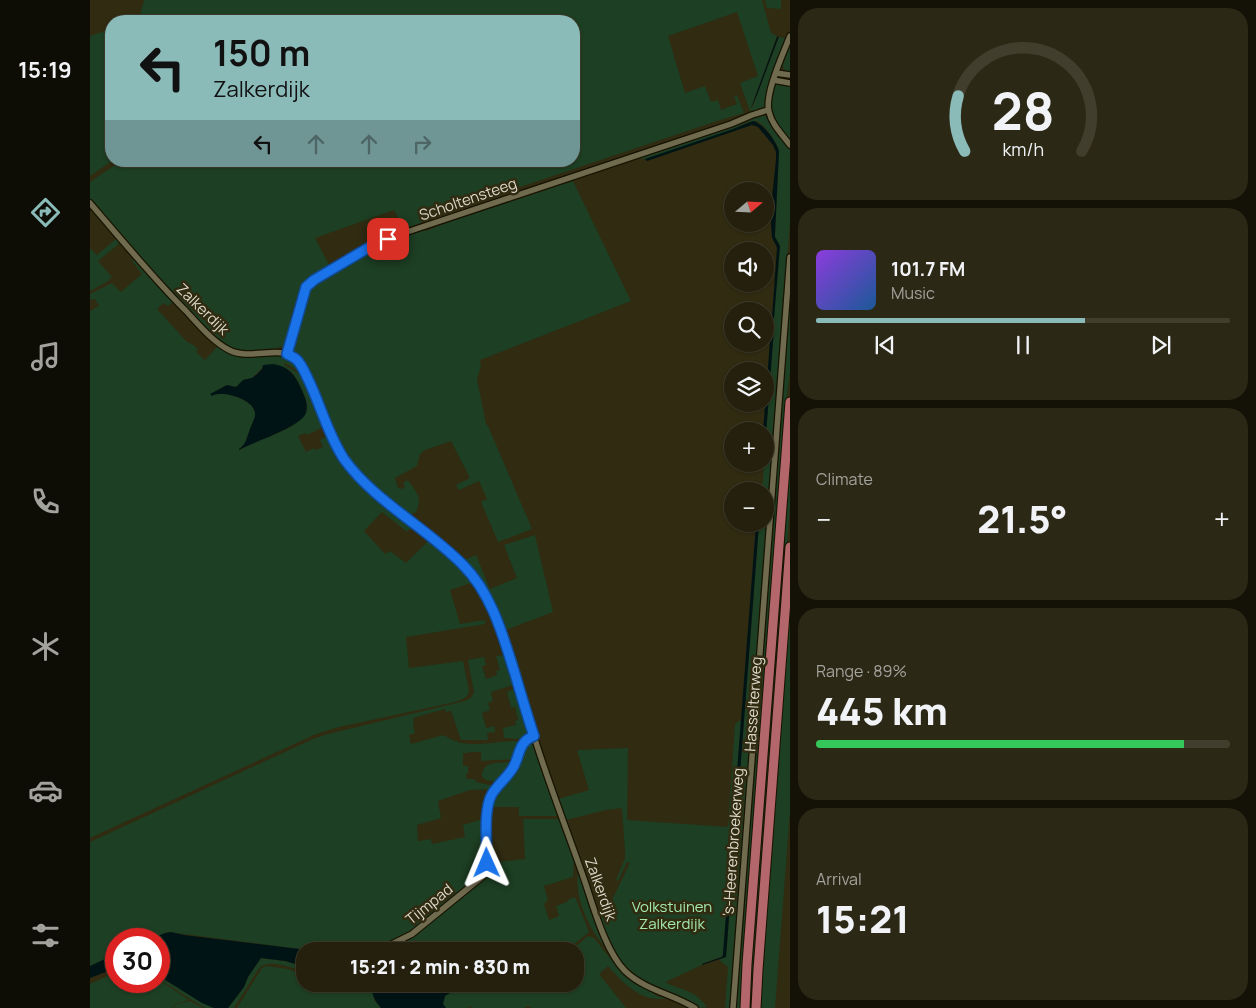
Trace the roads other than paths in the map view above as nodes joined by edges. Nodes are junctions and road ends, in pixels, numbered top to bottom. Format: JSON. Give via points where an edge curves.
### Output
{"nodes":[{"id":1,"x":790,"y":36,"type":"edge"},
{"id":2,"x":776,"y":73,"type":"junction"},
{"id":3,"x":790,"y":75,"type":"edge"},
{"id":4,"x":773,"y":80,"type":"junction"},
{"id":5,"x":790,"y":83,"type":"edge"},
{"id":6,"x":768,"y":110,"type":"junction"},
{"id":7,"x":790,"y":145,"type":"edge"},
{"id":8,"x":90,"y":203,"type":"edge"},
{"id":9,"x":790,"y":257,"type":"edge"},
{"id":10,"x":287,"y":354,"type":"junction"},
{"id":11,"x":790,"y":402,"type":"edge"},
{"id":12,"x":790,"y":548,"type":"edge"},
{"id":13,"x":534,"y":736,"type":"junction"},
{"id":14,"x":395,"y":942,"type":"edge"},
{"id":15,"x":695,"y":1008,"type":"edge"},
{"id":16,"x":733,"y":1008,"type":"edge"},
{"id":17,"x":745,"y":1008,"type":"edge"},
{"id":18,"x":756,"y":1008,"type":"edge"}],
"edges":[{"from":1,"to":2,"type":"street"},
{"from":2,"to":3,"type":"street"},
{"from":2,"to":4,"type":"street"},
{"from":4,"to":5,"type":"street"},
{"from":4,"to":6,"type":"street"},
{"from":6,"to":7,"type":"street","via":[[776,128]]},
{"from":6,"to":10,"type":"street","name":"Scholtensteeg","via":[[373,245],[306,287]]},
{"from":8,"to":10,"type":"street","name":"Zalkerdijk","via":[[173,298],[221,345],[244,354]]},
{"from":9,"to":16,"type":"street","name":"'s-Heerenbroekerweg"},
{"from":10,"to":13,"type":"street","name":"Zalkerdijk","via":[[295,358],[303,369],[338,448],[352,468],[381,497],[458,560],[480,585],[502,634]]},
{"from":11,"to":17,"type":"main road","name":"Hasselterweg"},
{"from":12,"to":18,"type":"main road","name":"Hasselterweg"},
{"from":13,"to":14,"type":"street","name":"Tijmpad","via":[[524,742],[511,772],[489,799],[486,872],[412,934]]},
{"from":13,"to":15,"type":"street","name":"Zalkerdijk","via":[[596,915],[614,956],[625,971],[645,986]]}]}
